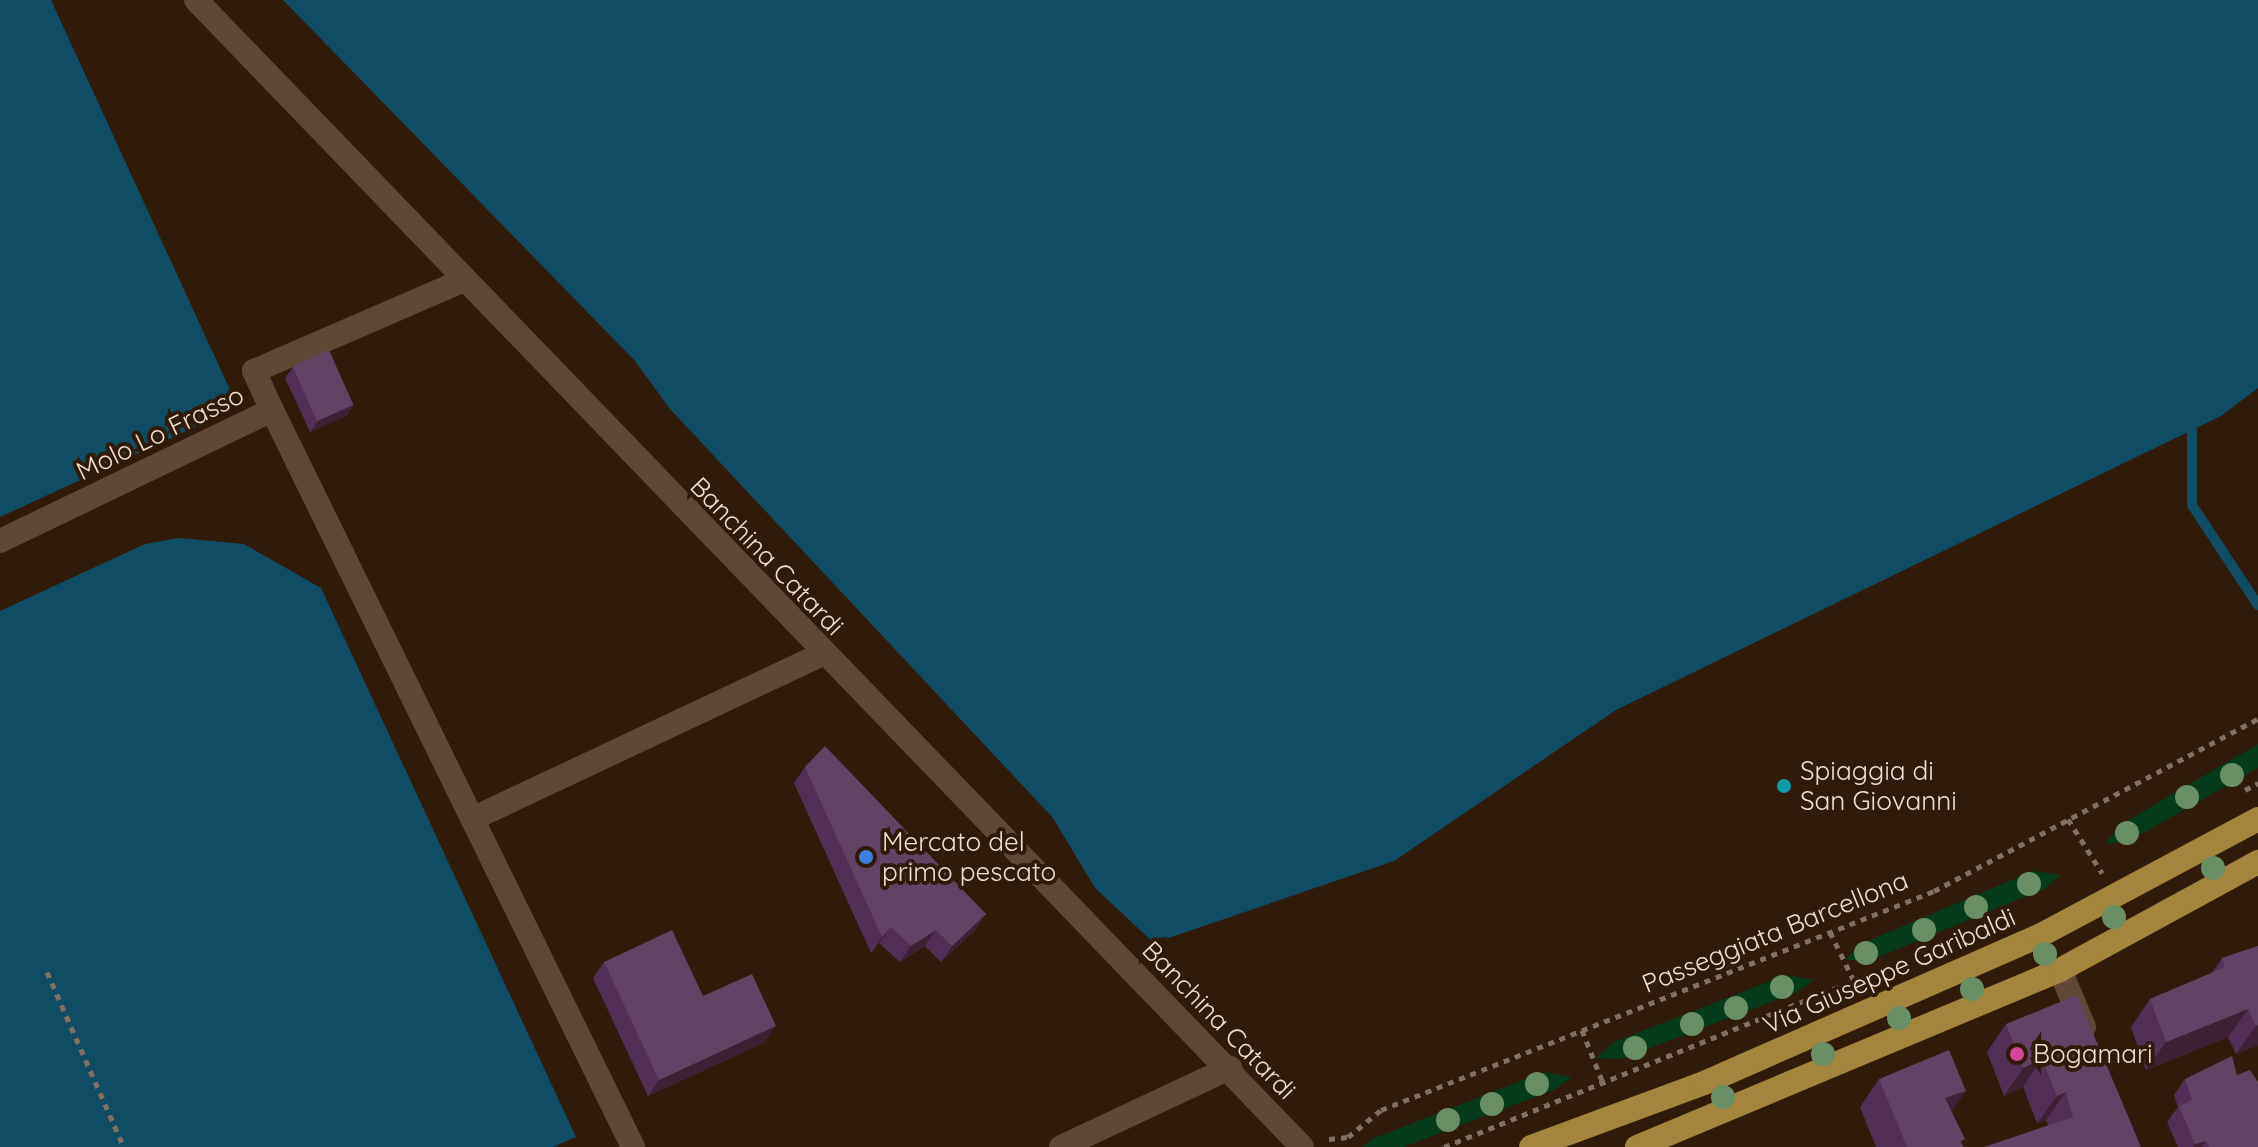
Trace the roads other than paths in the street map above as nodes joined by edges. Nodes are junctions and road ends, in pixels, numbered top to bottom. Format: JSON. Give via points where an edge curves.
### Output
{"nodes":[{"id":1,"x":196,"y":0,"type":"edge"},
{"id":2,"x":464,"y":280,"type":"junction"},
{"id":3,"x":272,"y":410,"type":"junction"},
{"id":4,"x":0,"y":541,"type":"edge"},
{"id":5,"x":822,"y":654,"type":"junction"},
{"id":6,"x":472,"y":819,"type":"junction"},
{"id":7,"x":2258,"y":819,"type":"edge"},
{"id":8,"x":2258,"y":862,"type":"edge"},
{"id":9,"x":2060,"y":970,"type":"junction"},
{"id":10,"x":2093,"y":1050,"type":"edge"},
{"id":11,"x":1230,"y":1068,"type":"junction"},
{"id":12,"x":1300,"y":1144,"type":"edge"},
{"id":13,"x":633,"y":1147,"type":"edge"},
{"id":14,"x":1061,"y":1147,"type":"edge"},
{"id":15,"x":1531,"y":1147,"type":"edge"},
{"id":16,"x":1637,"y":1147,"type":"edge"}],
"edges":[{"from":1,"to":2,"type":"street","name":"Banchina Catardi"},
{"from":2,"to":3,"type":"street","name":"Molo Lo Frasso","via":[[254,371]]},
{"from":2,"to":5,"type":"street","name":"Banchina Catardi"},
{"from":3,"to":4,"type":"street","name":"Molo Lo Frasso"},
{"from":3,"to":6,"type":"street"},
{"from":5,"to":6,"type":"street"},
{"from":5,"to":11,"type":"street","name":"Banchina Catardi"},
{"from":6,"to":13,"type":"street"},
{"from":7,"to":15,"type":"main road","name":"Via Giuseppe Garibaldi","via":[[2041,935],[1704,1083]]},
{"from":8,"to":9,"type":"main road"},
{"from":9,"to":10,"type":"street"},
{"from":9,"to":16,"type":"main road"},
{"from":11,"to":12,"type":"street","name":"Banchina Catardi"},
{"from":11,"to":14,"type":"street"}]}
